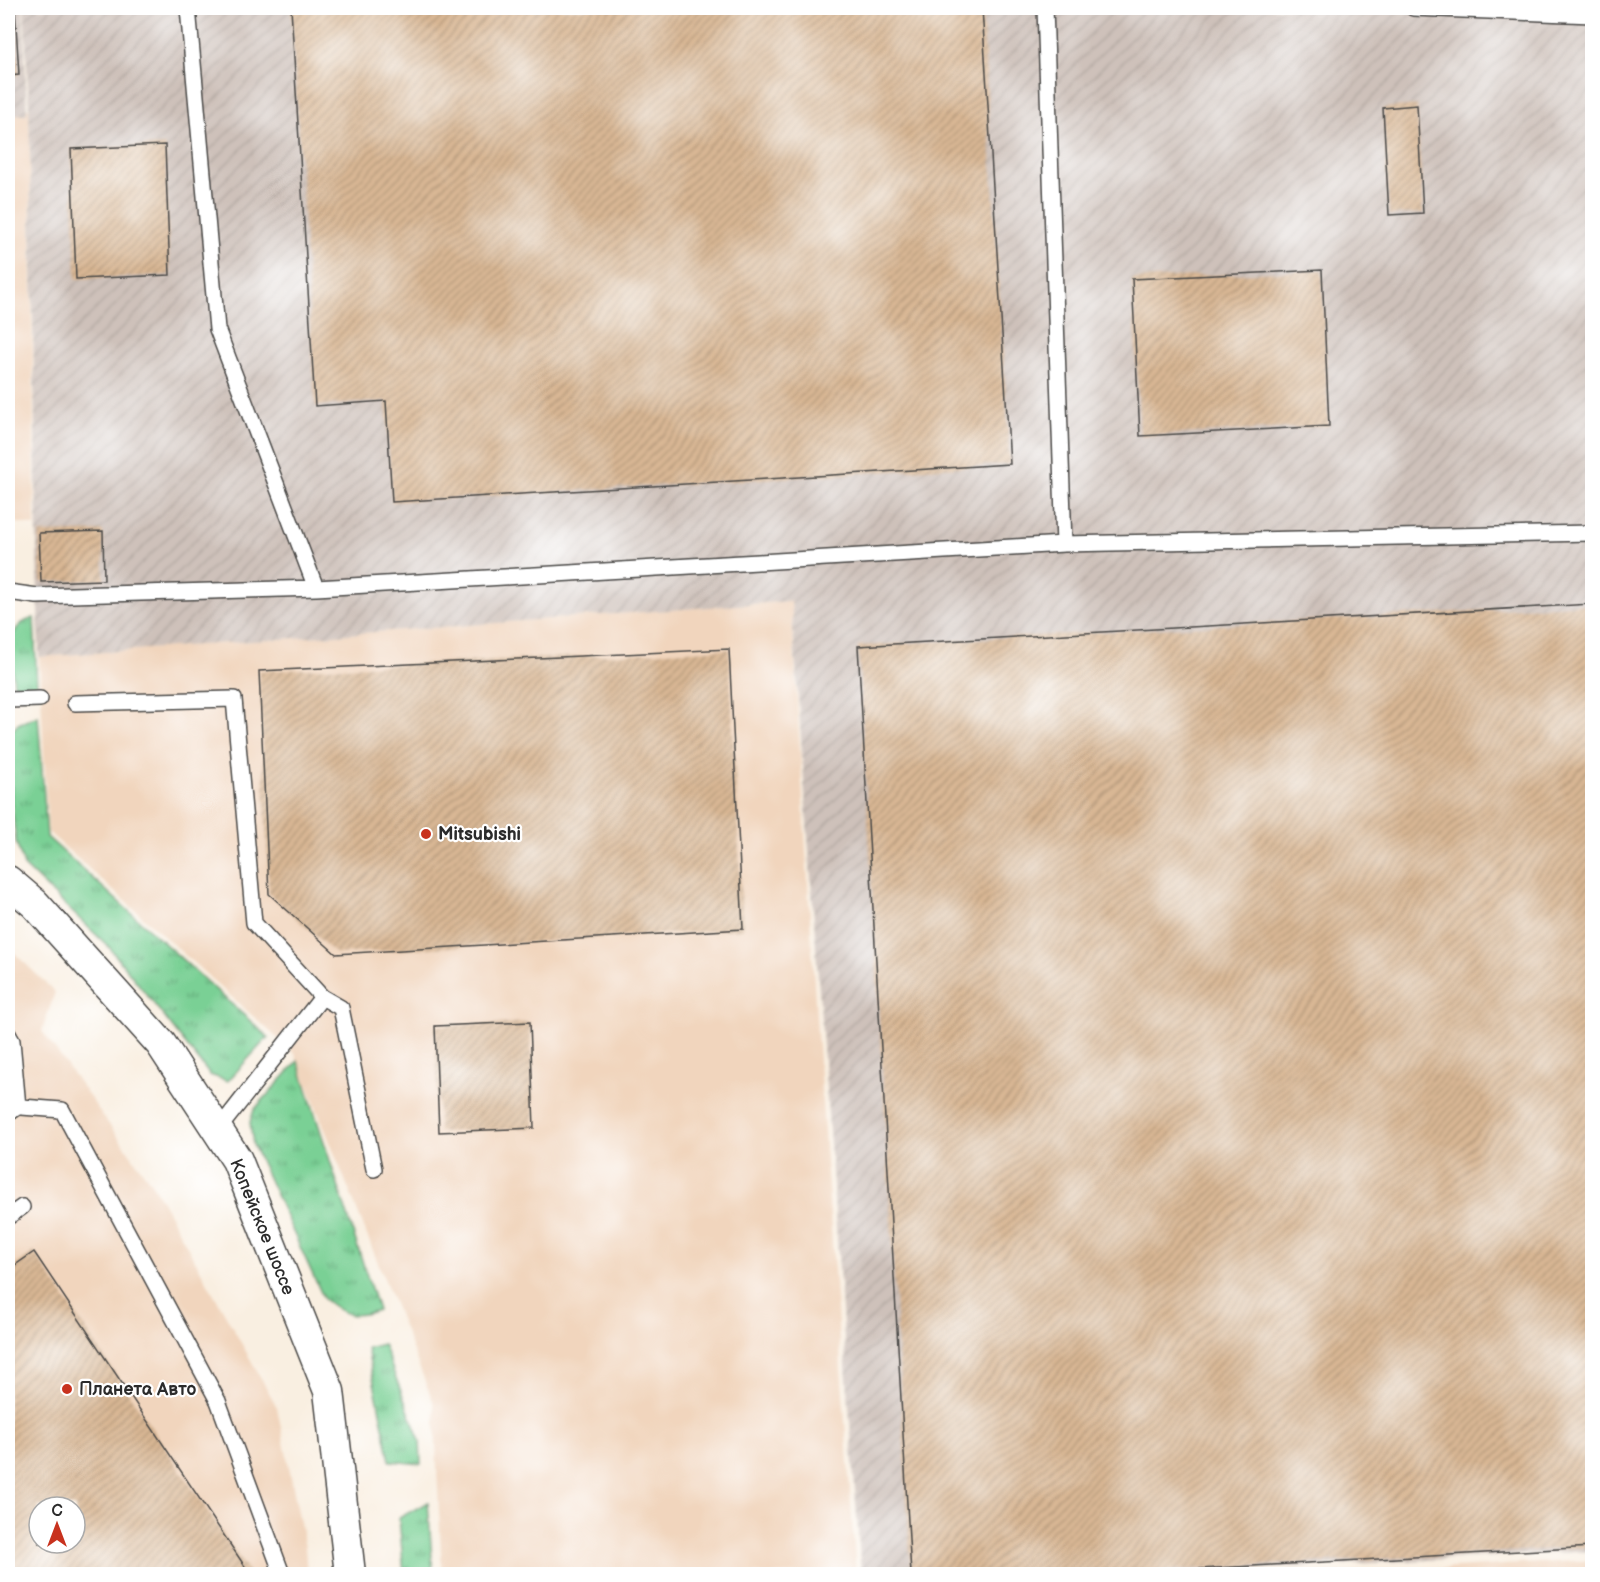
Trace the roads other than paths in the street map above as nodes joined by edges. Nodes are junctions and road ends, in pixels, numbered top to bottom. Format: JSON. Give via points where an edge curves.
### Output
{"nodes":[{"id":1,"x":188,"y":8,"type":"edge"},
{"id":2,"x":1045,"y":8,"type":"edge"},
{"id":3,"x":1413,"y":8,"type":"edge"},
{"id":4,"x":1593,"y":15,"type":"edge"},
{"id":5,"x":1593,"y":533,"type":"edge"},
{"id":6,"x":1064,"y":544,"type":"junction"},
{"id":7,"x":316,"y":588,"type":"junction"},
{"id":8,"x":8,"y":592,"type":"edge"},
{"id":9,"x":40,"y":699,"type":"dead end"},
{"id":10,"x":8,"y":700,"type":"edge"},
{"id":11,"x":75,"y":703,"type":"dead end"},
{"id":12,"x":8,"y":881,"type":"edge"},
{"id":13,"x":322,"y":998,"type":"junction"},
{"id":14,"x":8,"y":1034,"type":"edge"},
{"id":15,"x":11,"y":1109,"type":"edge"},
{"id":16,"x":218,"y":1130,"type":"junction"},
{"id":17,"x":374,"y":1169,"type":"dead end"},
{"id":18,"x":22,"y":1207,"type":"dead end"},
{"id":19,"x":8,"y":1217,"type":"edge"},
{"id":20,"x":282,"y":1575,"type":"edge"},
{"id":21,"x":350,"y":1575,"type":"edge"}],
"edges":[{"from":1,"to":7,"type":"lane","via":[[217,328]]},
{"from":2,"to":6,"type":"lane"},
{"from":3,"to":4,"type":"lane"},
{"from":5,"to":6,"type":"lane"},
{"from":6,"to":7,"type":"lane"},
{"from":7,"to":8,"type":"lane","via":[[37,596]]},
{"from":9,"to":10,"type":"lane"},
{"from":11,"to":13,"type":"lane","via":[[234,699],[254,923]]},
{"from":12,"to":16,"type":"street","name":"Копейское шоссе","via":[[35,904],[161,1044]]},
{"from":13,"to":16,"type":"lane"},
{"from":13,"to":17,"type":"lane","via":[[341,1008]]},
{"from":14,"to":15,"type":"lane","via":[[12,1041]]},
{"from":15,"to":20,"type":"lane","via":[[62,1110],[218,1401]]},
{"from":16,"to":21,"type":"street","name":"Копейское шоссе","via":[[237,1161],[329,1391]]},
{"from":18,"to":19,"type":"lane"}]}
